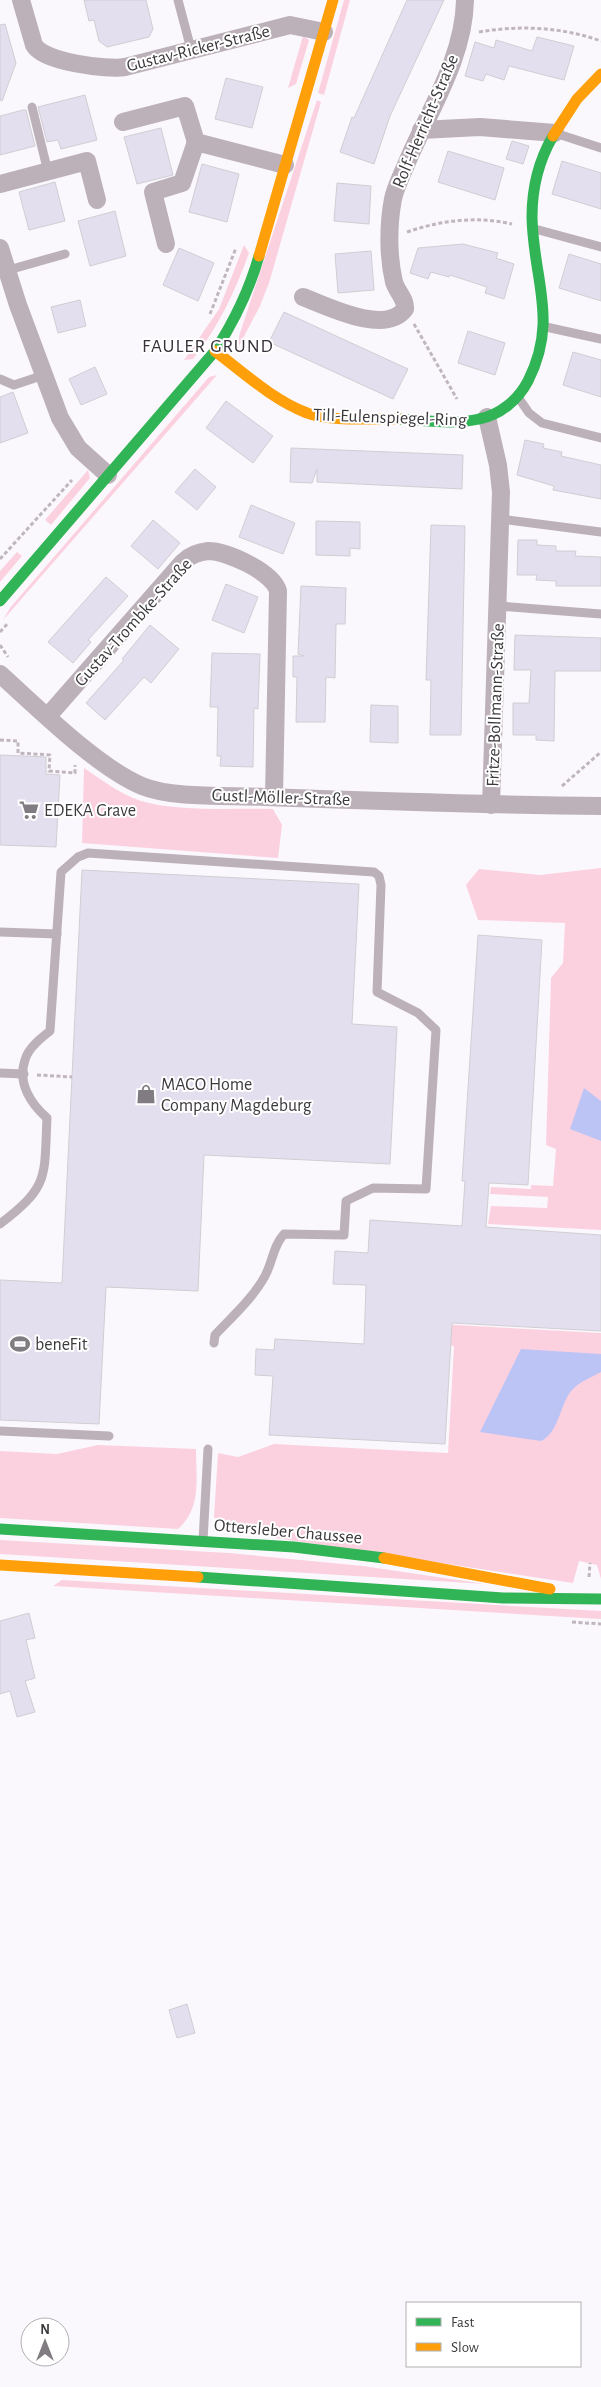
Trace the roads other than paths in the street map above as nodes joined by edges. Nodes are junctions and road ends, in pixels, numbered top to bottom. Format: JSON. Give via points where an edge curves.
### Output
{"nodes":[{"id":1,"x":21,"y":0,"type":"edge"},
{"id":2,"x":178,"y":0,"type":"edge"},
{"id":3,"x":333,"y":0,"type":"edge"},
{"id":4,"x":465,"y":0,"type":"edge"},
{"id":5,"x":324,"y":32,"type":"junction"},
{"id":6,"x":191,"y":49,"type":"junction"},
{"id":7,"x":601,"y":74,"type":"edge"},
{"id":8,"x":32,"y":107,"type":"dead end"},
{"id":9,"x":123,"y":122,"type":"dead end"},
{"id":10,"x":421,"y":130,"type":"junction"},
{"id":11,"x":555,"y":133,"type":"junction"},
{"id":12,"x":196,"y":142,"type":"junction"},
{"id":13,"x":601,"y":148,"type":"edge"},
{"id":14,"x":285,"y":165,"type":"junction"},
{"id":15,"x":48,"y":172,"type":"junction"},
{"id":16,"x":0,"y":184,"type":"edge"},
{"id":17,"x":97,"y":200,"type":"dead end"},
{"id":18,"x":532,"y":228,"type":"junction"},
{"id":19,"x":166,"y":244,"type":"dead end"},
{"id":20,"x":601,"y":247,"type":"edge"},
{"id":21,"x":0,"y":248,"type":"edge"},
{"id":22,"x":65,"y":254,"type":"dead end"},
{"id":23,"x":3,"y":272,"type":"edge"},
{"id":24,"x":303,"y":297,"type":"dead end"},
{"id":25,"x":546,"y":326,"type":"junction"},
{"id":26,"x":601,"y":339,"type":"edge"},
{"id":27,"x":215,"y":351,"type":"junction"},
{"id":28,"x":44,"y":375,"type":"junction"},
{"id":29,"x":0,"y":379,"type":"edge"},
{"id":30,"x":518,"y":397,"type":"junction"},
{"id":31,"x":478,"y":419,"type":"junction"},
{"id":32,"x":601,"y":438,"type":"edge"},
{"id":33,"x":108,"y":475,"type":"junction"},
{"id":34,"x":500,"y":518,"type":"junction"},
{"id":35,"x":601,"y":532,"type":"edge"},
{"id":36,"x":0,"y":601,"type":"edge"},
{"id":37,"x":498,"y":606,"type":"junction"},
{"id":38,"x":601,"y":614,"type":"edge"},
{"id":39,"x":0,"y":674,"type":"edge"},
{"id":40,"x":48,"y":716,"type":"junction"},
{"id":41,"x":274,"y":797,"type":"junction"},
{"id":42,"x":491,"y":805,"type":"junction"},
{"id":43,"x":601,"y":806,"type":"edge"},
{"id":44,"x":0,"y":932,"type":"edge"},
{"id":45,"x":57,"y":934,"type":"junction"},
{"id":46,"x":0,"y":1073,"type":"edge"},
{"id":47,"x":24,"y":1074,"type":"junction"},
{"id":48,"x":0,"y":1224,"type":"edge"},
{"id":49,"x":214,"y":1343,"type":"dead end"},
{"id":50,"x":0,"y":1431,"type":"edge"},
{"id":51,"x":109,"y":1436,"type":"dead end"},
{"id":52,"x":208,"y":1449,"type":"dead end"},
{"id":53,"x":0,"y":1529,"type":"edge"},
{"id":54,"x":203,"y":1541,"type":"junction"},
{"id":55,"x":0,"y":1565,"type":"edge"},
{"id":56,"x":568,"y":1596,"type":"junction"},
{"id":57,"x":601,"y":1599,"type":"edge"}],
"edges":[{"from":1,"to":6,"type":"street","name":"Gustav-Ricker-Straße","via":[[35,48],[53,58],[111,68]]},
{"from":2,"to":6,"type":"lane"},
{"from":3,"to":5,"type":"street"},
{"from":4,"to":10,"type":"street","name":"Rolf-Herricht-Straße","via":[[459,36],[445,81]]},
{"from":5,"to":6,"type":"street","name":"Gustav-Ricker-Straße","via":[[290,25]]},
{"from":5,"to":14,"type":"street"},
{"from":7,"to":11,"type":"street","name":"Till-Eulenspiegel-Ring","via":[[567,109]]},
{"from":8,"to":15,"type":"lane"},
{"from":9,"to":12,"type":"street","via":[[185,106]]},
{"from":10,"to":11,"type":"street","via":[[480,127]]},
{"from":10,"to":24,"type":"street","name":"Rolf-Herricht-Straße","via":[[393,198],[390,238],[394,280],[405,310],[395,318],[374,320],[349,315]]},
{"from":11,"to":13,"type":"lane"},
{"from":11,"to":18,"type":"street","name":"Till-Eulenspiegel-Ring","via":[[534,189]]},
{"from":12,"to":14,"type":"street"},
{"from":12,"to":19,"type":"street","via":[[182,183],[153,192]]},
{"from":14,"to":27,"type":"street","via":[[250,286],[238,315]]},
{"from":15,"to":16,"type":"street"},
{"from":15,"to":17,"type":"street","via":[[87,161]]},
{"from":18,"to":20,"type":"lane"},
{"from":18,"to":25,"type":"street","name":"Till-Eulenspiegel-Ring","via":[[545,301]]},
{"from":21,"to":23,"type":"street"},
{"from":22,"to":23,"type":"lane"},
{"from":23,"to":28,"type":"street"},
{"from":25,"to":26,"type":"lane"},
{"from":25,"to":30,"type":"street","name":"Till-Eulenspiegel-Ring","via":[[540,359]]},
{"from":27,"to":31,"type":"street","name":"Till-Eulenspiegel-Ring","via":[[280,400],[308,414]]},
{"from":27,"to":33,"type":"street"},
{"from":28,"to":29,"type":"lane","via":[[14,385]]},
{"from":28,"to":33,"type":"street","via":[[66,429],[78,448]]},
{"from":30,"to":31,"type":"street","name":"Till-Eulenspiegel-Ring","via":[[507,407]]},
{"from":30,"to":32,"type":"lane","via":[[529,413],[542,423]]},
{"from":31,"to":34,"type":"street","name":"Fritze-Bollmann-Straße","via":[[498,465]]},
{"from":33,"to":36,"type":"street"},
{"from":34,"to":35,"type":"lane"},
{"from":34,"to":37,"type":"street","name":"Fritze-Bollmann-Straße"},
{"from":37,"to":38,"type":"lane","name":"Fritze-Bollmann-Straße"},
{"from":37,"to":42,"type":"street","name":"Fritze-Bollmann-Straße"},
{"from":39,"to":40,"type":"street","name":"Gustl-Möller-Straße"},
{"from":40,"to":41,"type":"street","name":"Gustl-Möller-Straße","via":[[122,775],[152,790]]},
{"from":40,"to":41,"type":"street","name":"Gustav-Trombke-Straße","via":[[183,562],[198,553],[220,553],[263,571],[278,591]]},
{"from":41,"to":42,"type":"street","name":"Gustl-Möller-Straße"},
{"from":42,"to":43,"type":"street","name":"Gustl-Möller-Straße"},
{"from":44,"to":45,"type":"lane"},
{"from":45,"to":47,"type":"lane","via":[[50,1031],[31,1050],[25,1060]]},
{"from":45,"to":49,"type":"lane","via":[[62,872],[78,857],[88,853],[364,870],[374,872],[380,879],[377,992],[418,1013],[436,1030],[426,1189],[373,1188],[346,1201],[344,1235],[284,1234],[276,1243],[271,1263],[261,1282],[215,1335]]},
{"from":46,"to":47,"type":"lane"},
{"from":47,"to":48,"type":"lane","via":[[29,1099],[47,1118],[44,1177],[36,1192]]},
{"from":50,"to":51,"type":"lane"},
{"from":52,"to":54,"type":"lane"},
{"from":53,"to":54,"type":"street","name":"Ottersleber Chaussee"},
{"from":54,"to":56,"type":"street","name":"Ottersleber Chaussee","via":[[389,1558],[544,1586]]},
{"from":55,"to":56,"type":"street","name":"Ottersleber Chaussee","via":[[504,1598],[542,1600]]},
{"from":56,"to":57,"type":"street","name":"Ottersleber Chaussee"}]}
